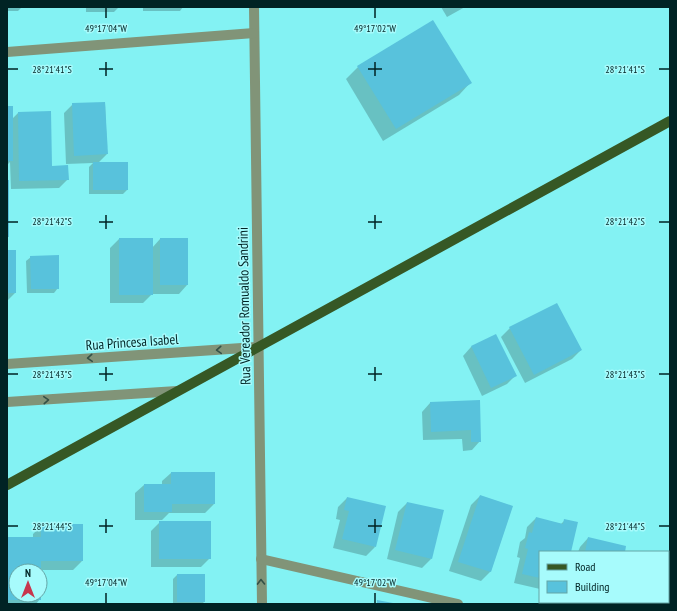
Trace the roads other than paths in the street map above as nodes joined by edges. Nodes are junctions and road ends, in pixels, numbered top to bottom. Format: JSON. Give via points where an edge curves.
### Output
{"nodes":[{"id":1,"x":254,"y":7,"type":"edge"},
{"id":2,"x":254,"y":33,"type":"junction"},
{"id":3,"x":7,"y":52,"type":"edge"},
{"id":4,"x":670,"y":121,"type":"edge"},
{"id":5,"x":258,"y":347,"type":"junction"},
{"id":6,"x":7,"y":364,"type":"edge"},
{"id":7,"x":177,"y":391,"type":"junction"},
{"id":8,"x":7,"y":402,"type":"edge"},
{"id":9,"x":7,"y":485,"type":"edge"},
{"id":10,"x":261,"y":559,"type":"junction"},
{"id":11,"x":262,"y":604,"type":"edge"},
{"id":12,"x":458,"y":604,"type":"edge"}],
"edges":[{"from":1,"to":2,"type":"street","name":"Rua Vereador Romualdo Sandrini"},
{"from":2,"to":3,"type":"street"},
{"from":2,"to":5,"type":"street","name":"Rua Vereador Romualdo Sandrini"},
{"from":4,"to":5,"type":"main road"},
{"from":5,"to":6,"type":"street","name":"Rua Princesa Isabel","one_way":true},
{"from":5,"to":7,"type":"main road"},
{"from":5,"to":10,"type":"street","name":"Rua Vereador Romualdo Sandrini"},
{"from":8,"to":7,"type":"street","one_way":true},
{"from":7,"to":9,"type":"main road"},
{"from":11,"to":10,"type":"street","name":"Rua Vereador Romualdo Sandrini","one_way":true},
{"from":10,"to":12,"type":"street"}]}
